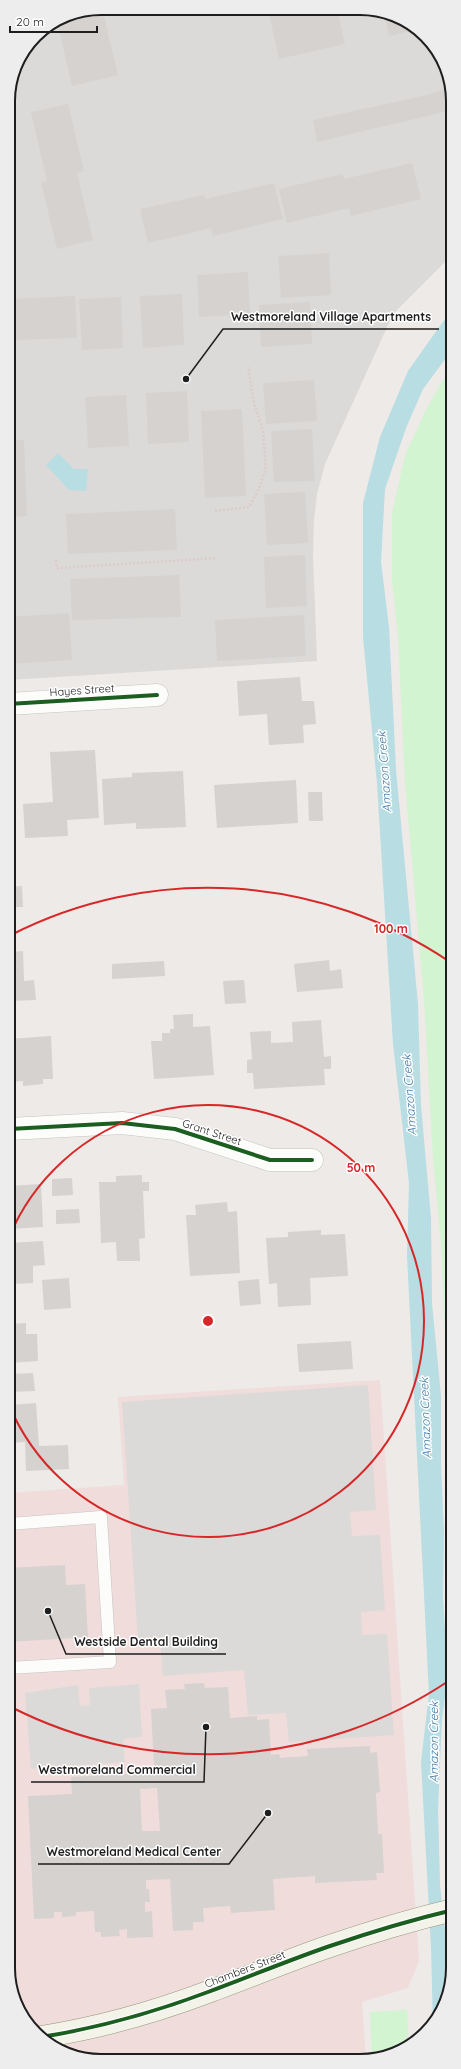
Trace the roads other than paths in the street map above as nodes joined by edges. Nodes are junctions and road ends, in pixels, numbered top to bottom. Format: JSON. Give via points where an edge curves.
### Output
{"nodes":[{"id":1,"x":157,"y":695,"type":"dead end"},
{"id":2,"x":15,"y":704,"type":"edge"},
{"id":3,"x":15,"y":1129,"type":"edge"},
{"id":4,"x":312,"y":1160,"type":"dead end"},
{"id":5,"x":15,"y":1524,"type":"edge"},
{"id":6,"x":15,"y":1668,"type":"edge"},
{"id":7,"x":446,"y":1912,"type":"edge"},
{"id":8,"x":48,"y":2036,"type":"edge"}],
"edges":[{"from":1,"to":2,"type":"street","name":"Hayes Street"},
{"from":3,"to":4,"type":"street","name":"Grant Street","via":[[140,1124],[175,1130],[270,1160]]},
{"from":5,"to":6,"type":"lane","via":[[101,1517],[110,1662]]},
{"from":7,"to":8,"type":"main road","name":"Chambers Street","via":[[330,1946],[169,2005]]}]}
